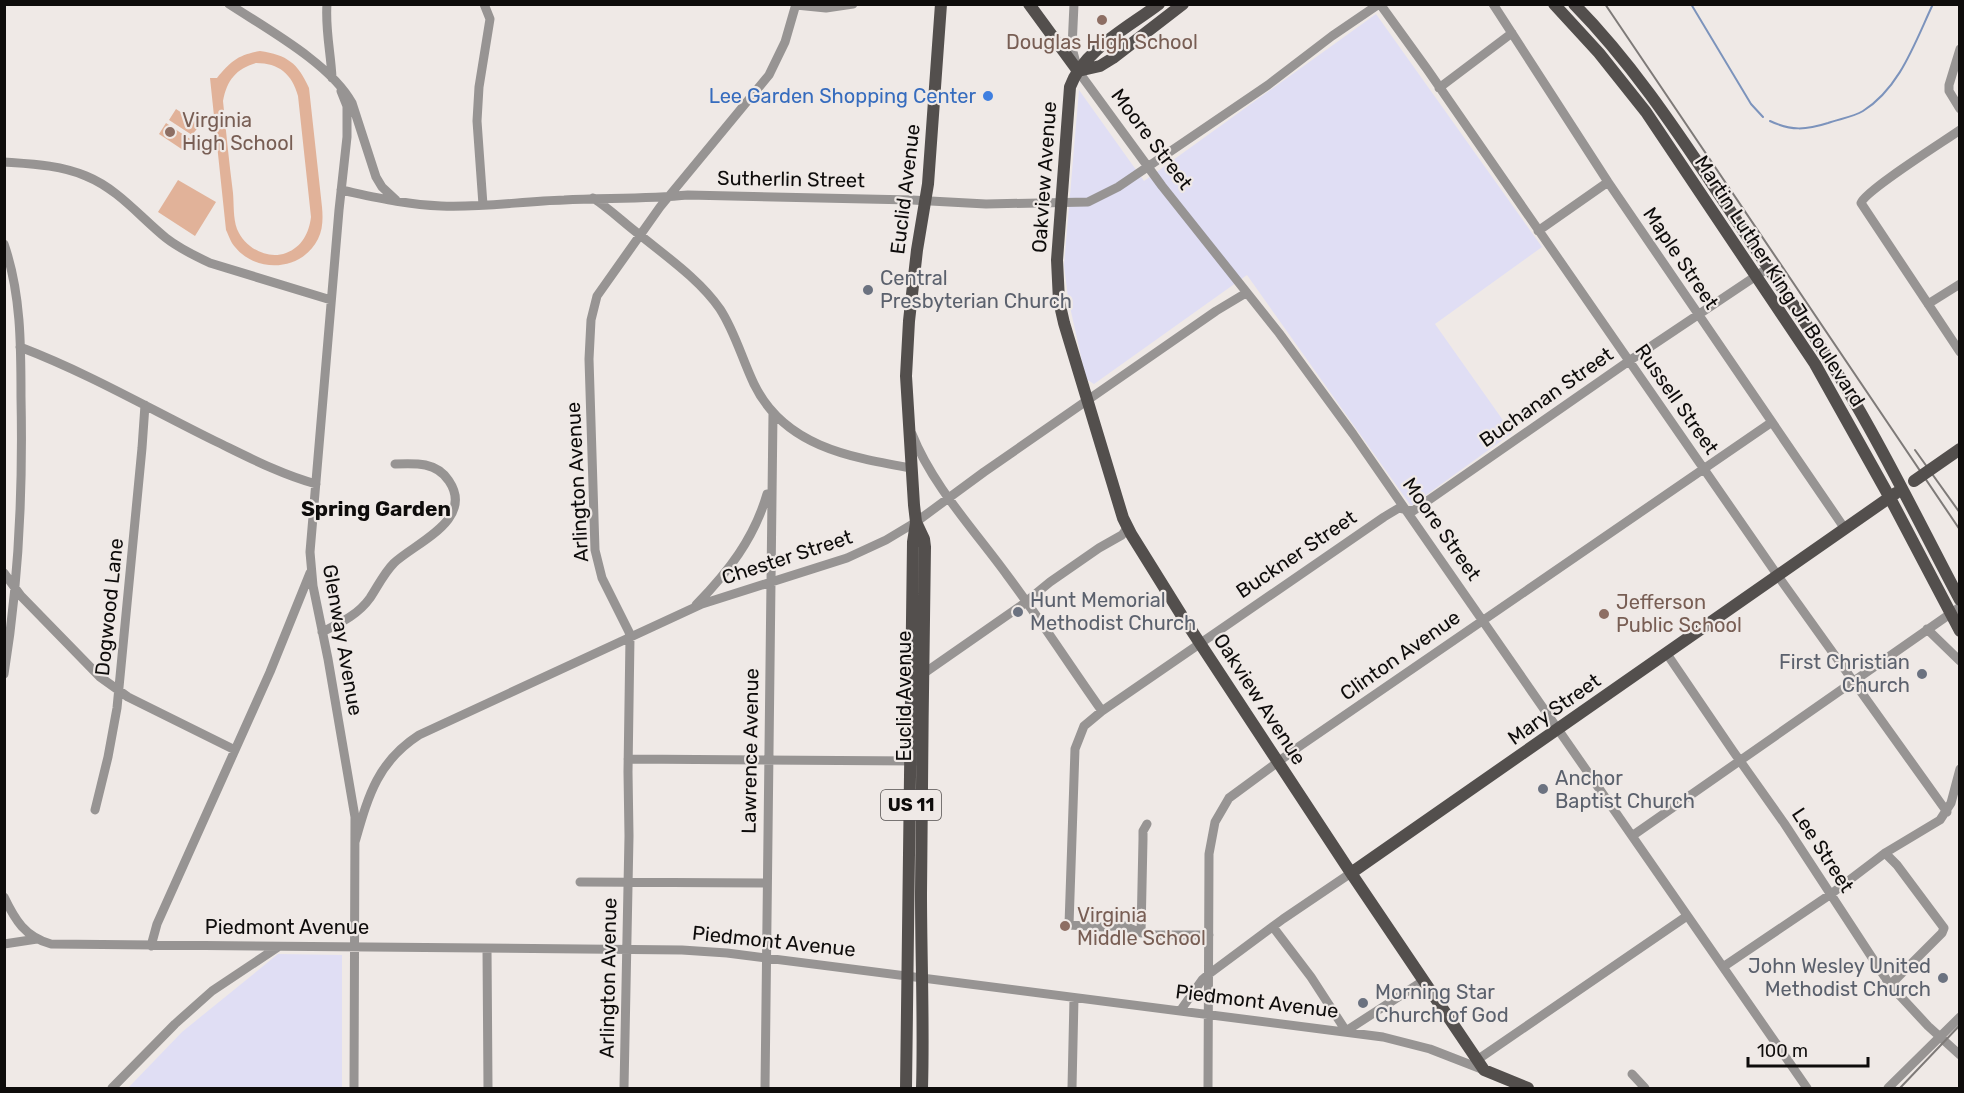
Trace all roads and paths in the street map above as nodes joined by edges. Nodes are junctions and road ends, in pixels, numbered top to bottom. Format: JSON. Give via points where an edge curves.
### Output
{"nodes":[{"id":1,"x":229,"y":4,"type":"edge"},
{"id":2,"x":327,"y":4,"type":"edge"},
{"id":3,"x":484,"y":4,"type":"edge"},
{"id":4,"x":853,"y":4,"type":"edge"},
{"id":5,"x":941,"y":4,"type":"edge"},
{"id":6,"x":1029,"y":4,"type":"edge"},
{"id":7,"x":1074,"y":4,"type":"edge"},
{"id":8,"x":1159,"y":4,"type":"edge"},
{"id":9,"x":1183,"y":4,"type":"edge"},
{"id":10,"x":1379,"y":4,"type":"edge"},
{"id":11,"x":1493,"y":4,"type":"edge"},
{"id":12,"x":1554,"y":4,"type":"edge"},
{"id":13,"x":1574,"y":4,"type":"edge"},
{"id":14,"x":796,"y":5,"type":"edge"},
{"id":15,"x":1512,"y":33,"type":"junction"},
{"id":16,"x":1959,"y":49,"type":"edge"},
{"id":17,"x":1078,"y":71,"type":"junction"},
{"id":18,"x":332,"y":78,"type":"junction"},
{"id":19,"x":1439,"y":88,"type":"junction"},
{"id":20,"x":341,"y":90,"type":"junction"},
{"id":21,"x":1959,"y":109,"type":"edge"},
{"id":22,"x":1959,"y":130,"type":"edge"},
{"id":23,"x":4,"y":162,"type":"edge"},
{"id":24,"x":1147,"y":167,"type":"junction"},
{"id":25,"x":1608,"y":182,"type":"junction"},
{"id":26,"x":341,"y":190,"type":"junction"},
{"id":27,"x":669,"y":197,"type":"junction"},
{"id":28,"x":593,"y":198,"type":"junction"},
{"id":29,"x":398,"y":201,"type":"junction"},
{"id":30,"x":926,"y":202,"type":"junction"},
{"id":31,"x":1060,"y":203,"type":"junction"},
{"id":32,"x":483,"y":205,"type":"junction"},
{"id":33,"x":1538,"y":231,"type":"junction"},
{"id":34,"x":640,"y":235,"type":"junction"},
{"id":35,"x":4,"y":244,"type":"edge"},
{"id":36,"x":1768,"y":268,"type":"junction"},
{"id":37,"x":1755,"y":275,"type":"junction"},
{"id":38,"x":1959,"y":284,"type":"edge"},
{"id":39,"x":1246,"y":293,"type":"junction"},
{"id":40,"x":331,"y":300,"type":"junction"},
{"id":41,"x":1928,"y":304,"type":"junction"},
{"id":42,"x":1698,"y":315,"type":"junction"},
{"id":43,"x":20,"y":347,"type":"junction"},
{"id":44,"x":1959,"y":352,"type":"edge"},
{"id":45,"x":1629,"y":361,"type":"junction"},
{"id":46,"x":1087,"y":401,"type":"junction"},
{"id":47,"x":145,"y":405,"type":"junction"},
{"id":48,"x":772,"y":413,"type":"junction"},
{"id":49,"x":1772,"y":422,"type":"junction"},
{"id":50,"x":908,"y":425,"type":"junction"},
{"id":51,"x":1959,"y":449,"type":"edge"},
{"id":52,"x":395,"y":464,"type":"dead end"},
{"id":53,"x":911,"y":468,"type":"junction"},
{"id":54,"x":1704,"y":469,"type":"junction"},
{"id":55,"x":770,"y":479,"type":"junction"},
{"id":56,"x":315,"y":484,"type":"junction"},
{"id":57,"x":1901,"y":489,"type":"junction"},
{"id":58,"x":950,"y":498,"type":"junction"},
{"id":59,"x":1890,"y":498,"type":"junction"},
{"id":60,"x":1404,"y":509,"type":"junction"},
{"id":61,"x":916,"y":522,"type":"junction"},
{"id":62,"x":1127,"y":528,"type":"junction"},
{"id":63,"x":1845,"y":529,"type":"junction"},
{"id":64,"x":311,"y":572,"type":"junction"},
{"id":65,"x":4,"y":573,"type":"edge"},
{"id":66,"x":1778,"y":576,"type":"junction"},
{"id":67,"x":770,"y":583,"type":"junction"},
{"id":68,"x":15,"y":588,"type":"junction"},
{"id":69,"x":1959,"y":600,"type":"edge"},
{"id":70,"x":918,"y":602,"type":"junction"},
{"id":71,"x":1026,"y":602,"type":"junction"},
{"id":72,"x":692,"y":608,"type":"junction"},
{"id":73,"x":1955,"y":610,"type":"edge"},
{"id":74,"x":1482,"y":621,"type":"junction"},
{"id":75,"x":1927,"y":629,"type":"junction"},
{"id":76,"x":1959,"y":631,"type":"edge"},
{"id":77,"x":322,"y":632,"type":"junction"},
{"id":78,"x":630,"y":637,"type":"junction"},
{"id":79,"x":1200,"y":643,"type":"junction"},
{"id":80,"x":1667,"y":654,"type":"junction"},
{"id":81,"x":1959,"y":661,"type":"edge"},
{"id":82,"x":924,"y":673,"type":"junction"},
{"id":83,"x":4,"y":674,"type":"edge"},
{"id":84,"x":912,"y":681,"type":"junction"},
{"id":85,"x":1853,"y":681,"type":"junction"},
{"id":86,"x":118,"y":691,"type":"junction"},
{"id":87,"x":1102,"y":711,"type":"junction"},
{"id":88,"x":1558,"y":730,"type":"junction"},
{"id":89,"x":235,"y":750,"type":"junction"},
{"id":90,"x":628,"y":759,"type":"junction"},
{"id":91,"x":767,"y":760,"type":"junction"},
{"id":92,"x":917,"y":761,"type":"junction"},
{"id":93,"x":1740,"y":761,"type":"junction"},
{"id":94,"x":1278,"y":762,"type":"junction"},
{"id":95,"x":1959,"y":769,"type":"edge"},
{"id":96,"x":95,"y":810,"type":"dead end"},
{"id":97,"x":1947,"y":812,"type":"junction"},
{"id":98,"x":1147,"y":824,"type":"dead end"},
{"id":99,"x":916,"y":834,"type":"junction"},
{"id":100,"x":1632,"y":836,"type":"junction"},
{"id":101,"x":355,"y":842,"type":"junction"},
{"id":102,"x":1885,"y":853,"type":"junction"},
{"id":103,"x":1351,"y":873,"type":"junction"},
{"id":104,"x":580,"y":882,"type":"dead end"},
{"id":105,"x":628,"y":882,"type":"junction"},
{"id":106,"x":767,"y":883,"type":"junction"},
{"id":107,"x":1831,"y":894,"type":"junction"},
{"id":108,"x":4,"y":897,"type":"edge"},
{"id":109,"x":1687,"y":916,"type":"junction"},
{"id":110,"x":1273,"y":927,"type":"junction"},
{"id":111,"x":1141,"y":933,"type":"junction"},
{"id":112,"x":1209,"y":935,"type":"junction"},
{"id":113,"x":37,"y":939,"type":"junction"},
{"id":114,"x":4,"y":944,"type":"edge"},
{"id":115,"x":151,"y":946,"type":"junction"},
{"id":116,"x":278,"y":947,"type":"junction"},
{"id":117,"x":355,"y":948,"type":"junction"},
{"id":118,"x":487,"y":949,"type":"junction"},
{"id":119,"x":627,"y":950,"type":"junction"},
{"id":120,"x":766,"y":958,"type":"junction"},
{"id":121,"x":1723,"y":967,"type":"junction"},
{"id":122,"x":1209,"y":974,"type":"junction"},
{"id":123,"x":908,"y":976,"type":"junction"},
{"id":124,"x":924,"y":978,"type":"junction"},
{"id":125,"x":1423,"y":981,"type":"junction"},
{"id":126,"x":1890,"y":985,"type":"junction"},
{"id":127,"x":1074,"y":998,"type":"junction"},
{"id":128,"x":1180,"y":1011,"type":"junction"},
{"id":129,"x":1209,"y":1014,"type":"junction"},
{"id":130,"x":1959,"y":1017,"type":"edge"},
{"id":131,"x":1346,"y":1032,"type":"junction"},
{"id":132,"x":1940,"y":1036,"type":"junction"},
{"id":133,"x":1959,"y":1055,"type":"edge"},
{"id":134,"x":1480,"y":1065,"type":"junction"},
{"id":135,"x":1632,"y":1074,"type":"dead end"},
{"id":136,"x":112,"y":1089,"type":"edge"},
{"id":137,"x":354,"y":1089,"type":"edge"},
{"id":138,"x":488,"y":1089,"type":"edge"},
{"id":139,"x":624,"y":1089,"type":"edge"},
{"id":140,"x":765,"y":1089,"type":"edge"},
{"id":141,"x":906,"y":1089,"type":"edge"},
{"id":142,"x":922,"y":1089,"type":"edge"},
{"id":143,"x":1072,"y":1089,"type":"edge"},
{"id":144,"x":1208,"y":1089,"type":"edge"},
{"id":145,"x":1528,"y":1089,"type":"edge"},
{"id":146,"x":1645,"y":1089,"type":"edge"},
{"id":147,"x":1807,"y":1089,"type":"edge"},
{"id":148,"x":1888,"y":1089,"type":"edge"}],
"edges":[{"from":1,"to":18,"type":"street","via":[[317,63]]},
{"from":2,"to":18,"type":"street"},
{"from":3,"to":32,"type":"street","via":[[490,19],[477,121]]},
{"from":4,"to":14,"type":"street","via":[[826,9]]},
{"from":5,"to":30,"type":"main road","name":"Euclid Avenue","number":"US 11"},
{"from":6,"to":17,"type":"main road","name":"Moore Street"},
{"from":7,"to":17,"type":"street","via":[[1072,48]]},
{"from":8,"to":17,"type":"main road","via":[[1092,54]]},
{"from":9,"to":17,"type":"main road","via":[[1113,58]]},
{"from":10,"to":19,"type":"street","name":"Russell Street"},
{"from":10,"to":24,"type":"street","name":"Sutherlin Street"},
{"from":11,"to":15,"type":"street","name":"Maple Street"},
{"from":12,"to":37,"type":"main road","name":"Martin Luther King Jr Boulevard","via":[[1646,112]]},
{"from":13,"to":36,"type":"main road","name":"Martin Luther King Jr Boulevard","via":[[1636,75]]},
{"from":14,"to":27,"type":"street","name":"Arlington Avenue","via":[[785,42],[769,75]]},
{"from":15,"to":19,"type":"street"},
{"from":15,"to":25,"type":"street","name":"Maple Street"},
{"from":16,"to":21,"type":"street","via":[[1949,91]]},
{"from":17,"to":24,"type":"street","name":"Moore Street"},
{"from":17,"to":31,"type":"main road","name":"Oakview Avenue","via":[[1070,87]]},
{"from":18,"to":20,"type":"street"},
{"from":19,"to":33,"type":"street","name":"Russell Street"},
{"from":20,"to":26,"type":"street","name":"Glenway Avenue","via":[[348,117]]},
{"from":20,"to":29,"type":"street","via":[[352,103],[376,177]]},
{"from":22,"to":41,"type":"street","via":[[1861,203]]},
{"from":23,"to":40,"type":"street","via":[[43,165],[87,176],[111,190],[166,238],[195,256]]},
{"from":24,"to":31,"type":"street","name":"Sutherlin Street","via":[[1097,199]]},
{"from":24,"to":39,"type":"street","name":"Moore Street"},
{"from":25,"to":33,"type":"street"},
{"from":25,"to":42,"type":"street","name":"Maple Street"},
{"from":26,"to":29,"type":"street"},
{"from":26,"to":40,"type":"street","name":"Glenway Avenue"},
{"from":27,"to":28,"type":"street","name":"Sutherlin Street"},
{"from":27,"to":30,"type":"street","name":"Sutherlin Street"},
{"from":27,"to":34,"type":"street","name":"Arlington Avenue"},
{"from":28,"to":32,"type":"street","name":"Sutherlin Street"},
{"from":28,"to":34,"type":"street"},
{"from":29,"to":32,"type":"street","name":"Sutherlin Street"},
{"from":30,"to":31,"type":"street","name":"Sutherlin Street"},
{"from":30,"to":50,"type":"main road","name":"Euclid Avenue","number":"US 11","via":[[909,315]]},
{"from":31,"to":46,"type":"main road","name":"Oakview Avenue","via":[[1059,301]]},
{"from":33,"to":45,"type":"street","name":"Russell Street"},
{"from":34,"to":48,"type":"street","via":[[697,283],[720,309],[754,384]]},
{"from":34,"to":78,"type":"street","name":"Arlington Avenue","via":[[597,296],[589,359],[595,550],[602,578]]},
{"from":35,"to":43,"type":"street","via":[[17,295]]},
{"from":36,"to":37,"type":"street","name":"Buchanan Street"},
{"from":36,"to":57,"type":"main road","name":"Martin Luther King Jr Boulevard","via":[[1825,353]]},
{"from":37,"to":42,"type":"street","name":"Buchanan Street"},
{"from":37,"to":59,"type":"main road","name":"Martin Luther King Jr Boulevard","via":[[1815,364]]},
{"from":38,"to":41,"type":"street"},
{"from":39,"to":46,"type":"street","name":"Chester Street"},
{"from":39,"to":60,"type":"street","name":"Moore Street","via":[[1286,342]]},
{"from":40,"to":56,"type":"street","name":"Glenway Avenue"},
{"from":41,"to":44,"type":"street"},
{"from":42,"to":45,"type":"street","name":"Buchanan Street"},
{"from":42,"to":49,"type":"street","name":"Maple Street"},
{"from":43,"to":47,"type":"street"},
{"from":43,"to":68,"type":"street","via":[[21,494]]},
{"from":45,"to":54,"type":"street","name":"Russell Street"},
{"from":45,"to":60,"type":"street","name":"Buchanan Street","via":[[1413,511]]},
{"from":46,"to":58,"type":"street","name":"Chester Street"},
{"from":46,"to":62,"type":"main road","name":"Oakview Avenue"},
{"from":47,"to":56,"type":"street","via":[[288,476]]},
{"from":47,"to":86,"type":"street","name":"Dogwood Lane"},
{"from":48,"to":53,"type":"street","via":[[792,431],[817,444]]},
{"from":48,"to":55,"type":"street","name":"Lawrence Avenue"},
{"from":49,"to":54,"type":"street","name":"Clinton Avenue"},
{"from":49,"to":63,"type":"street","name":"Maple Street"},
{"from":50,"to":53,"type":"main road","name":"Euclid Avenue","number":"US 11"},
{"from":50,"to":58,"type":"street","via":[[925,462]]},
{"from":51,"to":57,"type":"main road","name":"Mary Street","bridge":true},
{"from":52,"to":77,"type":"street","via":[[427,465],[442,472],[453,488],[453,511],[436,532],[393,564],[355,614]]},
{"from":53,"to":61,"type":"main road","name":"Euclid Avenue","number":"US 11"},
{"from":54,"to":66,"type":"street","name":"Russell Street"},
{"from":54,"to":74,"type":"street","name":"Clinton Avenue"},
{"from":55,"to":67,"type":"street","name":"Lawrence Avenue"},
{"from":55,"to":72,"type":"street","via":[[764,504],[743,547],[723,578]]},
{"from":56,"to":64,"type":"street","name":"Glenway Avenue"},
{"from":57,"to":59,"type":"main road","name":"Mary Street"},
{"from":57,"to":69,"type":"main road","name":"Martin Luther King Jr Boulevard"},
{"from":58,"to":61,"type":"street","name":"Chester Street"},
{"from":58,"to":71,"type":"street"},
{"from":59,"to":63,"type":"main road","name":"Mary Street"},
{"from":59,"to":73,"type":"main road","name":"Martin Luther King Jr Boulevard"},
{"from":60,"to":74,"type":"street","name":"Moore Street"},
{"from":60,"to":79,"type":"street","name":"Buckner Street","via":[[1383,517]]},
{"from":61,"to":67,"type":"street","name":"Chester Street","via":[[847,558]]},
{"from":61,"to":70,"type":"main road","name":"Euclid Avenue","number":"US 11","via":[[925,547]]},
{"from":62,"to":71,"type":"street"},
{"from":62,"to":79,"type":"main road","name":"Oakview Avenue"},
{"from":63,"to":66,"type":"main road","name":"Mary Street"},
{"from":64,"to":77,"type":"street","name":"Glenway Avenue"},
{"from":64,"to":89,"type":"street"},
{"from":65,"to":68,"type":"street"},
{"from":66,"to":80,"type":"main road","name":"Mary Street"},
{"from":66,"to":85,"type":"street","name":"Russell Street"},
{"from":67,"to":72,"type":"street","name":"Chester Street"},
{"from":67,"to":91,"type":"street","name":"Lawrence Avenue"},
{"from":68,"to":83,"type":"street"},
{"from":68,"to":86,"type":"street","via":[[85,663]]},
{"from":70,"to":82,"type":"main road","name":"Euclid Avenue","number":"US 11"},
{"from":70,"to":84,"type":"main road","name":"Euclid Avenue","number":"US 11"},
{"from":71,"to":82,"type":"street"},
{"from":71,"to":87,"type":"street"},
{"from":72,"to":78,"type":"street","name":"Chester Street"},
{"from":73,"to":75,"type":"street"},
{"from":73,"to":76,"type":"main road","name":"Martin Luther King Jr Boulevard"},
{"from":74,"to":88,"type":"street","name":"Moore Street"},
{"from":74,"to":94,"type":"street","name":"Clinton Avenue"},
{"from":75,"to":81,"type":"street"},
{"from":75,"to":85,"type":"street"},
{"from":77,"to":101,"type":"street","name":"Glenway Avenue","via":[[354,809]]},
{"from":78,"to":90,"type":"street","name":"Arlington Avenue"},
{"from":78,"to":101,"type":"street","name":"Chester Street","via":[[403,745],[383,768]]},
{"from":79,"to":87,"type":"street","name":"Buckner Street"},
{"from":79,"to":94,"type":"main road","name":"Oakview Avenue"},
{"from":80,"to":88,"type":"main road","name":"Mary Street"},
{"from":80,"to":93,"type":"street","name":"Lee Street"},
{"from":82,"to":84,"type":"street"},
{"from":82,"to":92,"type":"main road","name":"Euclid Avenue","number":"US 11"},
{"from":84,"to":92,"type":"main road","name":"Euclid Avenue","number":"US 11"},
{"from":85,"to":93,"type":"street"},
{"from":85,"to":97,"type":"street","name":"Russell Street"},
{"from":86,"to":89,"type":"street"},
{"from":86,"to":96,"type":"street","name":"Dogwood Lane"},
{"from":87,"to":111,"type":"street","name":"Buckner Street","via":[[1084,726],[1075,749],[1069,922],[1072,926],[1122,925]]},
{"from":88,"to":100,"type":"street","name":"Moore Street"},
{"from":88,"to":103,"type":"main road","name":"Mary Street"},
{"from":89,"to":115,"type":"street"},
{"from":90,"to":91,"type":"street"},
{"from":90,"to":105,"type":"street","name":"Arlington Avenue"},
{"from":91,"to":92,"type":"street"},
{"from":91,"to":106,"type":"street","name":"Lawrence Avenue"},
{"from":92,"to":99,"type":"main road","name":"Euclid Avenue","number":"US 11"},
{"from":93,"to":100,"type":"street"},
{"from":93,"to":107,"type":"street","name":"Lee Street"},
{"from":94,"to":103,"type":"main road","name":"Oakview Avenue"},
{"from":94,"to":112,"type":"street","name":"Clinton Avenue","via":[[1229,798],[1215,822],[1209,854]]},
{"from":95,"to":97,"type":"street"},
{"from":97,"to":102,"type":"street"},
{"from":98,"to":111,"type":"street","via":[[1143,831]]},
{"from":99,"to":123,"type":"main road","name":"Euclid Avenue","number":"US 11"},
{"from":99,"to":124,"type":"main road","name":"Euclid Avenue","number":"US 11"},
{"from":100,"to":109,"type":"street","name":"Moore Street"},
{"from":101,"to":117,"type":"street","name":"Glenway Avenue"},
{"from":102,"to":107,"type":"street"},
{"from":102,"to":126,"type":"street","via":[[1944,928]]},
{"from":103,"to":110,"type":"street","name":"Mary Street"},
{"from":103,"to":125,"type":"main road","name":"Oakview Avenue"},
{"from":104,"to":105,"type":"street"},
{"from":105,"to":106,"type":"street"},
{"from":105,"to":119,"type":"street","name":"Arlington Avenue"},
{"from":106,"to":120,"type":"street","name":"Lawrence Avenue"},
{"from":107,"to":121,"type":"street"},
{"from":107,"to":126,"type":"street","name":"Lee Street"},
{"from":108,"to":113,"type":"street","via":[[21,928]]},
{"from":109,"to":121,"type":"street","name":"Moore Street"},
{"from":109,"to":134,"type":"street"},
{"from":110,"to":122,"type":"street","name":"Mary Street"},
{"from":110,"to":131,"type":"street"},
{"from":111,"to":112,"type":"street"},
{"from":112,"to":122,"type":"street","name":"Clinton Avenue"},
{"from":113,"to":114,"type":"street","name":"Piedmont Avenue"},
{"from":113,"to":115,"type":"street","name":"Piedmont Avenue","via":[[51,944]]},
{"from":115,"to":116,"type":"street","name":"Piedmont Avenue"},
{"from":116,"to":117,"type":"street","name":"Piedmont Avenue"},
{"from":116,"to":136,"type":"street","via":[[212,991]]},
{"from":117,"to":118,"type":"street","name":"Piedmont Avenue"},
{"from":117,"to":137,"type":"street","name":"Glenway Avenue"},
{"from":118,"to":119,"type":"street","name":"Piedmont Avenue"},
{"from":118,"to":138,"type":"street"},
{"from":119,"to":120,"type":"street","name":"Piedmont Avenue","via":[[712,951]]},
{"from":119,"to":139,"type":"street","name":"Arlington Avenue"},
{"from":120,"to":123,"type":"street","name":"Piedmont Avenue"},
{"from":120,"to":140,"type":"street","name":"Lawrence Avenue"},
{"from":121,"to":147,"type":"street","name":"Moore Street"},
{"from":122,"to":128,"type":"street","name":"Mary Street"},
{"from":122,"to":129,"type":"street","name":"Clinton Avenue"},
{"from":123,"to":124,"type":"street","name":"Piedmont Avenue"},
{"from":123,"to":141,"type":"main road","name":"Euclid Avenue","number":"US 11"},
{"from":124,"to":127,"type":"street","name":"Piedmont Avenue"},
{"from":124,"to":142,"type":"main road","name":"Euclid Avenue","number":"US 11"},
{"from":125,"to":131,"type":"street"},
{"from":125,"to":134,"type":"main road","name":"Oakview Avenue"},
{"from":126,"to":132,"type":"street","name":"Lee Street"},
{"from":127,"to":128,"type":"street","name":"Piedmont Avenue"},
{"from":127,"to":143,"type":"street"},
{"from":128,"to":129,"type":"street","name":"Piedmont Avenue"},
{"from":129,"to":131,"type":"street","name":"Piedmont Avenue"},
{"from":129,"to":144,"type":"street","name":"Clinton Avenue"},
{"from":130,"to":132,"type":"street"},
{"from":131,"to":134,"type":"street","name":"Piedmont Avenue","via":[[1410,1042]]},
{"from":132,"to":133,"type":"street","name":"Lee Street"},
{"from":132,"to":148,"type":"street"},
{"from":134,"to":145,"type":"main road","name":"Piedmont Avenue"},
{"from":135,"to":146,"type":"street"}]}
